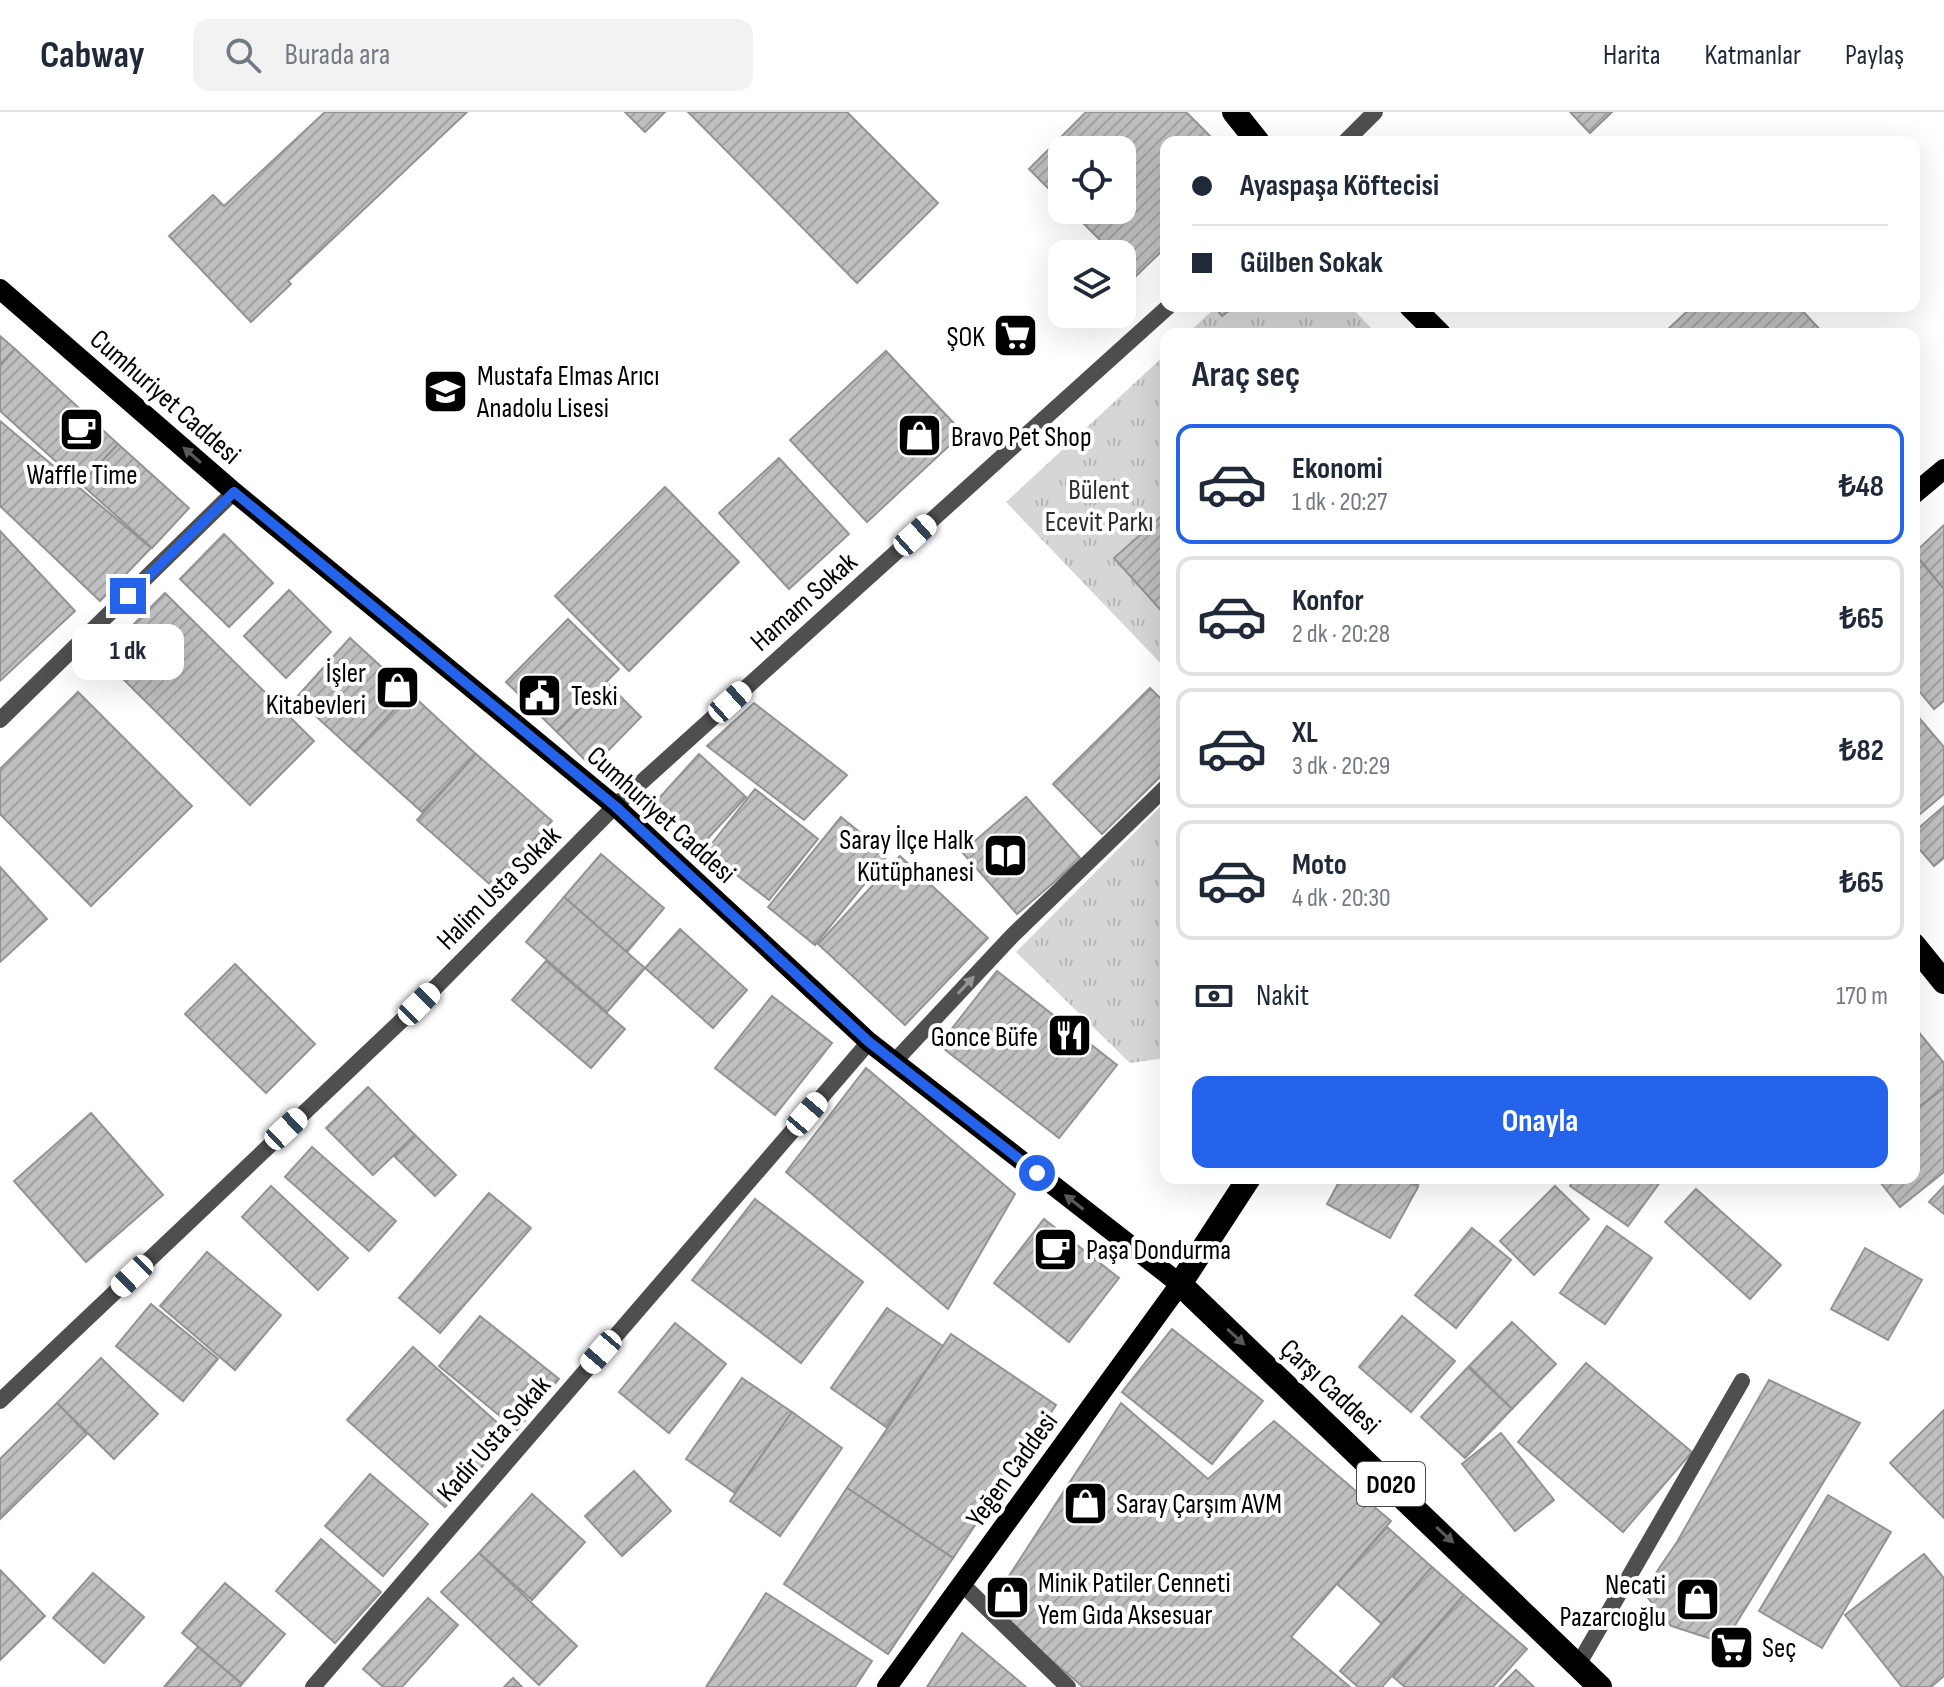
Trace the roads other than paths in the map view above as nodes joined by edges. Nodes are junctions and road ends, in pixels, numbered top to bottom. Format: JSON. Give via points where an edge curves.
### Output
{"nodes":[{"id":1,"x":1234,"y":112,"type":"edge"},
{"id":2,"x":1375,"y":112,"type":"edge"},
{"id":3,"x":1253,"y":136,"type":"edge"},
{"id":4,"x":1351,"y":136,"type":"edge"},
{"id":5,"x":0,"y":289,"type":"edge"},
{"id":6,"x":1162,"y":312,"type":"edge"},
{"id":7,"x":1417,"y":312,"type":"edge"},
{"id":8,"x":1433,"y":328,"type":"edge"},
{"id":9,"x":1944,"y":469,"type":"edge"},
{"id":10,"x":1920,"y":489,"type":"edge"},
{"id":11,"x":234,"y":492,"type":"junction"},
{"id":12,"x":0,"y":720,"type":"edge"},
{"id":13,"x":1160,"y":793,"type":"edge"},
{"id":14,"x":615,"y":806,"type":"junction"},
{"id":15,"x":1920,"y":952,"type":"edge"},
{"id":16,"x":1944,"y":982,"type":"edge"},
{"id":17,"x":869,"y":1042,"type":"junction"},
{"id":18,"x":894,"y":1062,"type":"junction"},
{"id":19,"x":1245,"y":1184,"type":"edge"},
{"id":20,"x":1180,"y":1284,"type":"junction"},
{"id":21,"x":1742,"y":1381,"type":"dead end"},
{"id":22,"x":0,"y":1401,"type":"edge"},
{"id":23,"x":962,"y":1584,"type":"junction"},
{"id":24,"x":1578,"y":1665,"type":"junction"},
{"id":25,"x":313,"y":1687,"type":"edge"},
{"id":26,"x":887,"y":1687,"type":"edge"},
{"id":27,"x":1068,"y":1687,"type":"edge"},
{"id":28,"x":1600,"y":1687,"type":"edge"}],
"edges":[{"from":1,"to":3,"type":"highway"},
{"from":2,"to":4,"type":"street"},
{"from":11,"to":5,"type":"main road","name":"Cumhuriyet Caddesi","one_way":true},
{"from":6,"to":14,"type":"street","name":"Hamam Sokak"},
{"from":7,"to":8,"type":"highway"},
{"from":9,"to":10,"type":"main road"},
{"from":11,"to":12,"type":"street"},
{"from":11,"to":14,"type":"main road","name":"Cumhuriyet Caddesi"},
{"from":18,"to":13,"type":"street","one_way":true,"via":[[1012,936]]},
{"from":14,"to":17,"type":"main road","name":"Cumhuriyet Caddesi"},
{"from":14,"to":22,"type":"street","name":"Halim Usta Sokak","via":[[419,1004]]},
{"from":15,"to":16,"type":"highway"},
{"from":17,"to":18,"type":"main road","name":"Cumhuriyet Caddesi"},
{"from":17,"to":25,"type":"street","name":"Kadir Usta Sokak"},
{"from":20,"to":18,"type":"main road","name":"Cumhuriyet Caddesi","one_way":true},
{"from":19,"to":20,"type":"highway"},
{"from":20,"to":23,"type":"main road","name":"Yeğen Caddesi"},
{"from":20,"to":24,"type":"highway","name":"Çarşı Caddesi","number":"D020","one_way":true},
{"from":21,"to":24,"type":"street"},
{"from":23,"to":26,"type":"main road","name":"Yeğen Caddesi"},
{"from":23,"to":27,"type":"street"},
{"from":24,"to":28,"type":"highway","name":"Çarşı Caddesi","number":"D020"}]}
